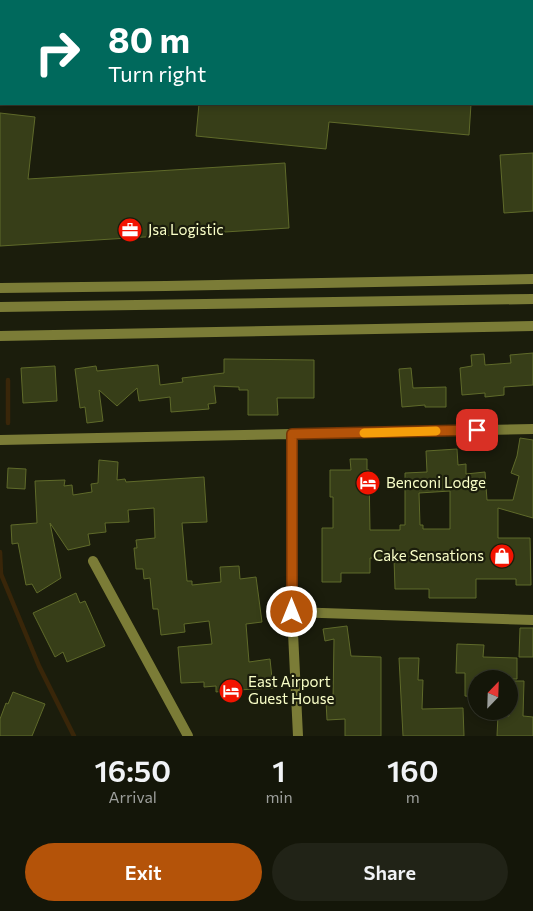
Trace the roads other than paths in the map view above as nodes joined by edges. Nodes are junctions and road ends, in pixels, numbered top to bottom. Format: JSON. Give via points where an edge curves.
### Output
{"nodes":[{"id":1,"x":533,"y":279,"type":"edge"},
{"id":2,"x":0,"y":288,"type":"edge"},
{"id":3,"x":533,"y":299,"type":"edge"},
{"id":4,"x":0,"y":307,"type":"edge"},
{"id":5,"x":533,"y":326,"type":"edge"},
{"id":6,"x":0,"y":336,"type":"edge"},
{"id":7,"x":533,"y":429,"type":"edge"},
{"id":8,"x":292,"y":434,"type":"junction"},
{"id":9,"x":0,"y":440,"type":"edge"},
{"id":10,"x":92,"y":561,"type":"dead end"},
{"id":11,"x":292,"y":612,"type":"junction"},
{"id":12,"x":533,"y":620,"type":"edge"},
{"id":13,"x":188,"y":736,"type":"edge"},
{"id":14,"x":298,"y":736,"type":"edge"}],
"edges":[{"from":1,"to":2,"type":"street"},
{"from":3,"to":4,"type":"street"},
{"from":5,"to":6,"type":"street"},
{"from":7,"to":8,"type":"street"},
{"from":8,"to":9,"type":"street"},
{"from":8,"to":11,"type":"street"},
{"from":10,"to":13,"type":"street"},
{"from":11,"to":12,"type":"street"},
{"from":11,"to":14,"type":"street"}]}
